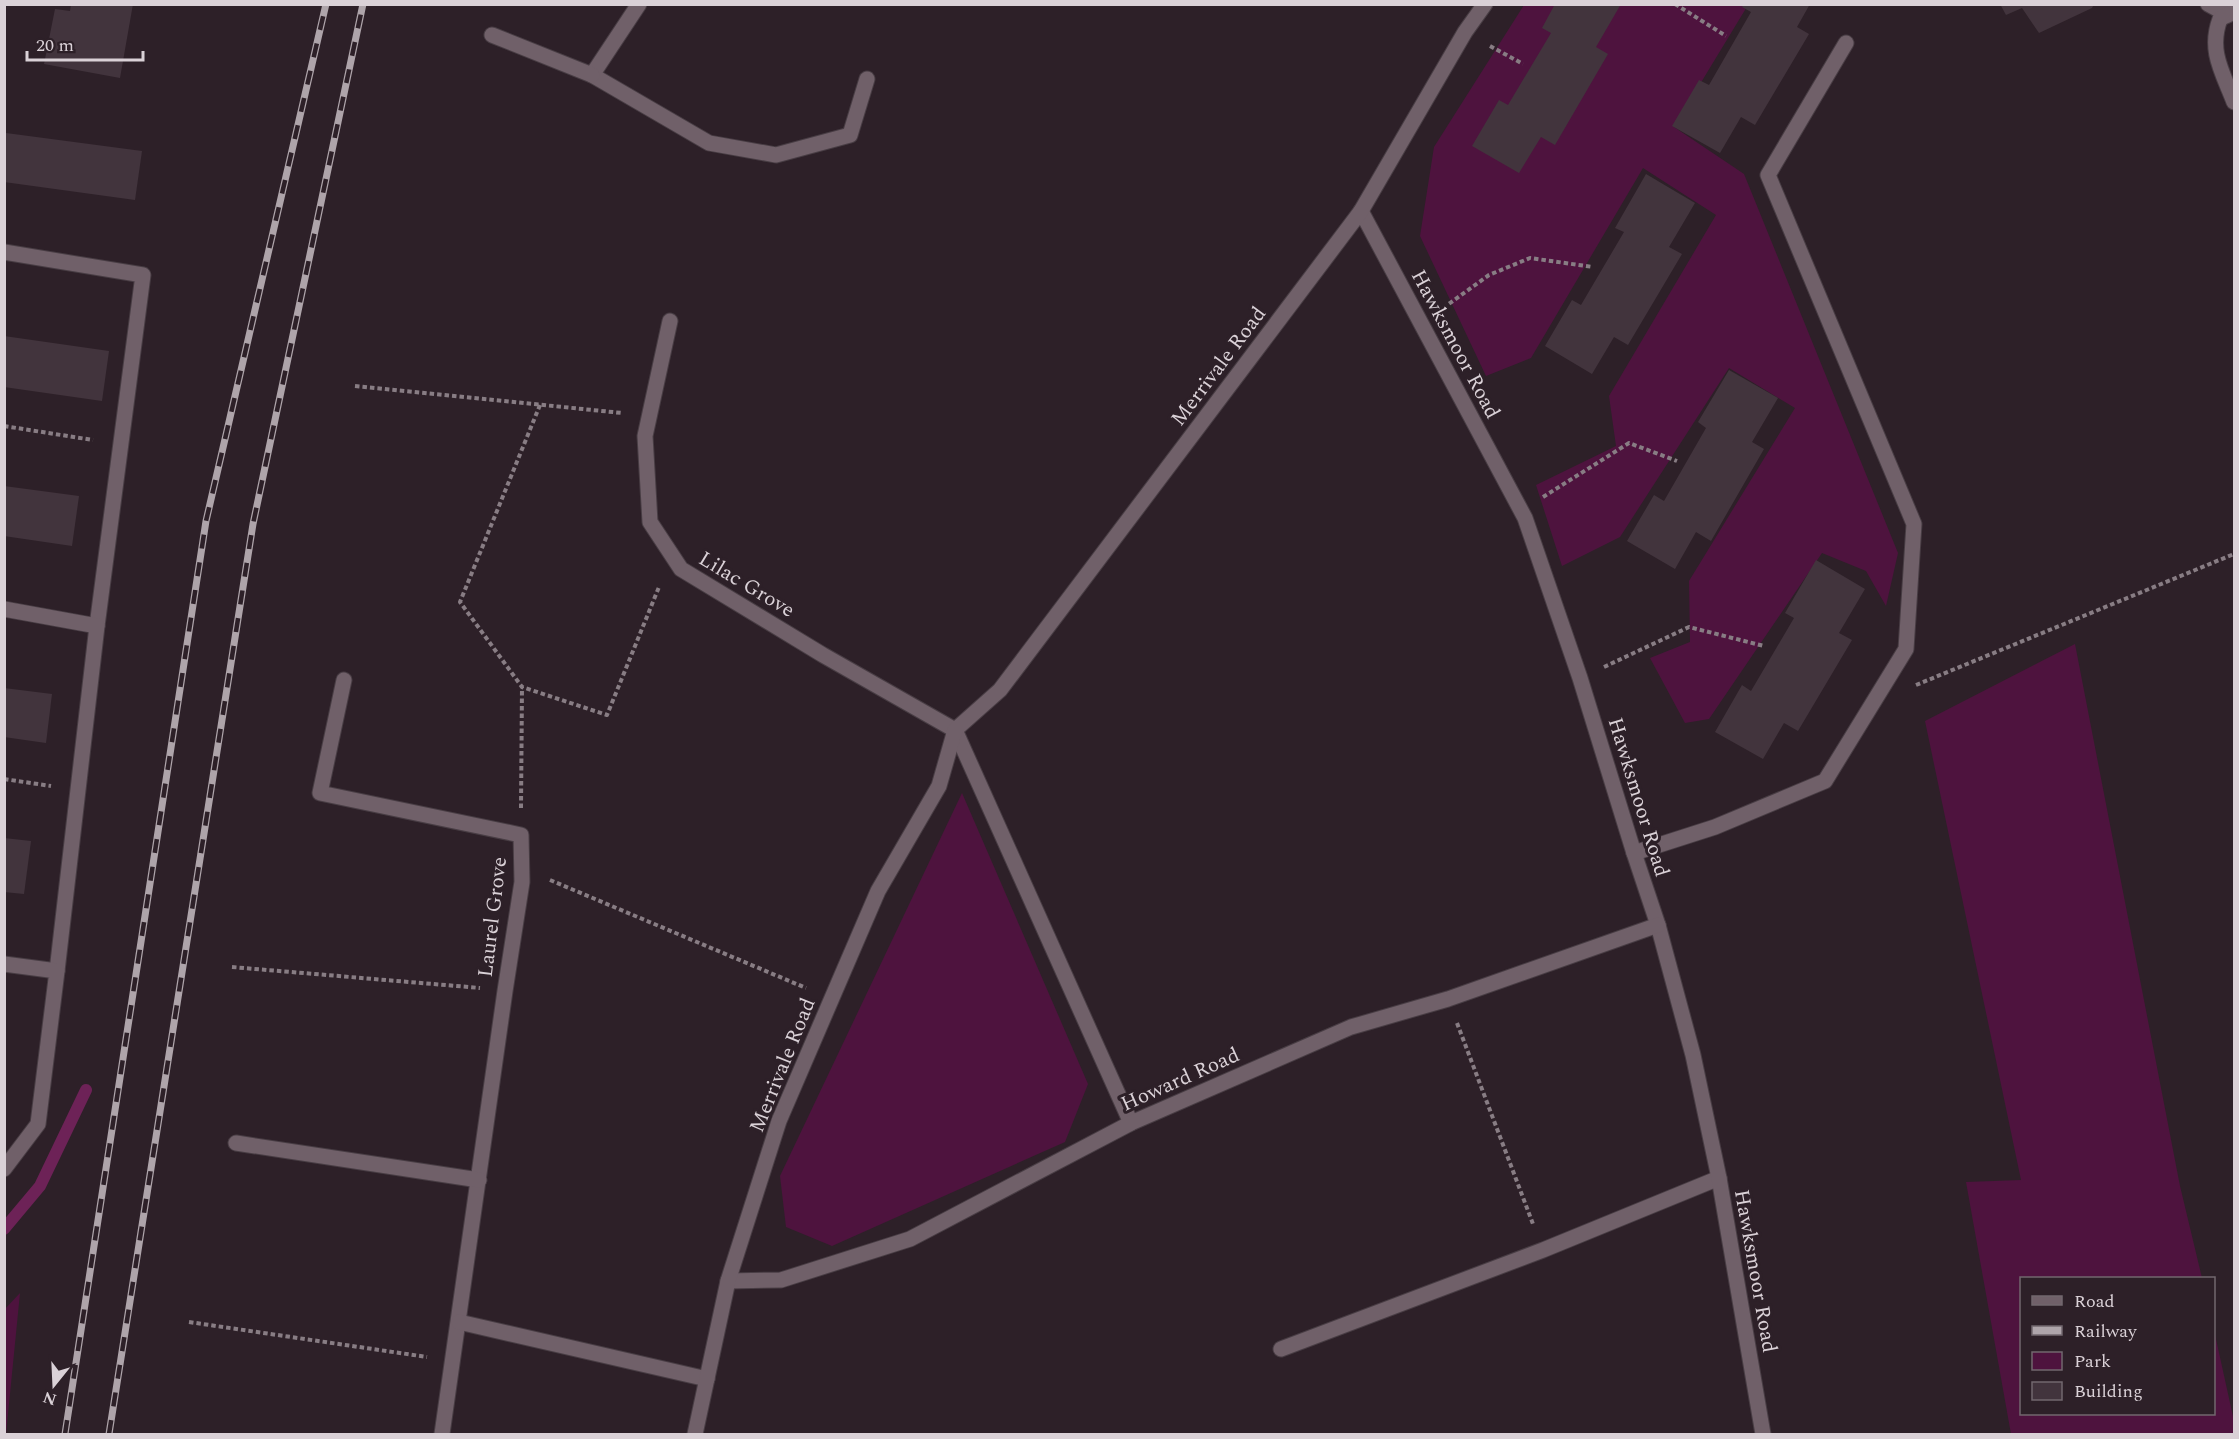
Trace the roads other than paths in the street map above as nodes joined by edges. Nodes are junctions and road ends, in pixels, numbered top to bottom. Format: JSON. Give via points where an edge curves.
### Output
{"nodes":[{"id":1,"x":639,"y":4,"type":"edge"},
{"id":2,"x":1485,"y":4,"type":"edge"},
{"id":3,"x":2208,"y":4,"type":"edge"},
{"id":4,"x":2231,"y":13,"type":"edge"},
{"id":5,"x":492,"y":35,"type":"dead end"},
{"id":6,"x":1846,"y":43,"type":"dead end"},
{"id":7,"x":592,"y":75,"type":"junction"},
{"id":8,"x":867,"y":79,"type":"dead end"},
{"id":9,"x":2235,"y":102,"type":"edge"},
{"id":10,"x":1361,"y":211,"type":"junction"},
{"id":11,"x":4,"y":252,"type":"edge"},
{"id":12,"x":670,"y":321,"type":"dead end"},
{"id":13,"x":4,"y":609,"type":"edge"},
{"id":14,"x":97,"y":626,"type":"junction"},
{"id":15,"x":344,"y":680,"type":"dead end"},
{"id":16,"x":955,"y":730,"type":"junction"},
{"id":17,"x":1634,"y":853,"type":"junction"},
{"id":18,"x":1658,"y":924,"type":"junction"},
{"id":19,"x":4,"y":964,"type":"edge"},
{"id":20,"x":57,"y":971,"type":"junction"},
{"id":21,"x":1131,"y":1124,"type":"junction"},
{"id":22,"x":236,"y":1143,"type":"dead end"},
{"id":23,"x":4,"y":1169,"type":"edge"},
{"id":24,"x":1719,"y":1178,"type":"junction"},
{"id":25,"x":479,"y":1180,"type":"junction"},
{"id":26,"x":728,"y":1281,"type":"junction"},
{"id":27,"x":459,"y":1322,"type":"junction"},
{"id":28,"x":1281,"y":1349,"type":"dead end"},
{"id":29,"x":707,"y":1379,"type":"junction"},
{"id":30,"x":442,"y":1434,"type":"edge"},
{"id":31,"x":695,"y":1434,"type":"edge"},
{"id":32,"x":1763,"y":1434,"type":"edge"}],
"edges":[{"from":1,"to":7,"type":"street"},
{"from":2,"to":10,"type":"street","name":"Merrivale Road"},
{"from":3,"to":4,"type":"street"},
{"from":4,"to":9,"type":"street","via":[[2220,19],[2214,34],[2215,50]]},
{"from":5,"to":7,"type":"street"},
{"from":6,"to":17,"type":"street","via":[[1768,175],[1914,524],[1906,649],[1825,781],[1715,827]]},
{"from":7,"to":8,"type":"street","via":[[709,143],[776,155],[850,135]]},
{"from":10,"to":16,"type":"street","name":"Merrivale Road","via":[[1000,690]]},
{"from":10,"to":17,"type":"street","name":"Hawksmoor Road","via":[[1529,529]]},
{"from":11,"to":14,"type":"street","via":[[143,275]]},
{"from":12,"to":16,"type":"street","name":"Lilac Grove","via":[[645,436],[650,522],[681,569]]},
{"from":13,"to":14,"type":"street"},
{"from":14,"to":20,"type":"street"},
{"from":15,"to":25,"type":"street","name":"Laurel Grove","via":[[320,793],[521,835],[522,882]]},
{"from":16,"to":21,"type":"street"},
{"from":16,"to":26,"type":"street","name":"Merrivale Road","via":[[939,786],[878,891],[779,1121]]},
{"from":17,"to":18,"type":"street","name":"Hawksmoor Road"},
{"from":18,"to":21,"type":"street","name":"Howard Road","via":[[1448,999],[1351,1027]]},
{"from":18,"to":24,"type":"street","name":"Hawksmoor Road","via":[[1694,1055]]},
{"from":19,"to":20,"type":"street"},
{"from":20,"to":23,"type":"street","via":[[38,1124]]},
{"from":21,"to":26,"type":"street","name":"Howard Road","via":[[910,1239],[781,1280]]},
{"from":22,"to":25,"type":"street"},
{"from":24,"to":28,"type":"street","via":[[1543,1250]]},
{"from":24,"to":32,"type":"street","name":"Hawksmoor Road"},
{"from":25,"to":27,"type":"street","name":"Laurel Grove"},
{"from":26,"to":29,"type":"street","name":"Merrivale Road"},
{"from":27,"to":29,"type":"street"},
{"from":27,"to":30,"type":"street","name":"Laurel Grove"},
{"from":29,"to":31,"type":"street","name":"Merrivale Road"}]}
